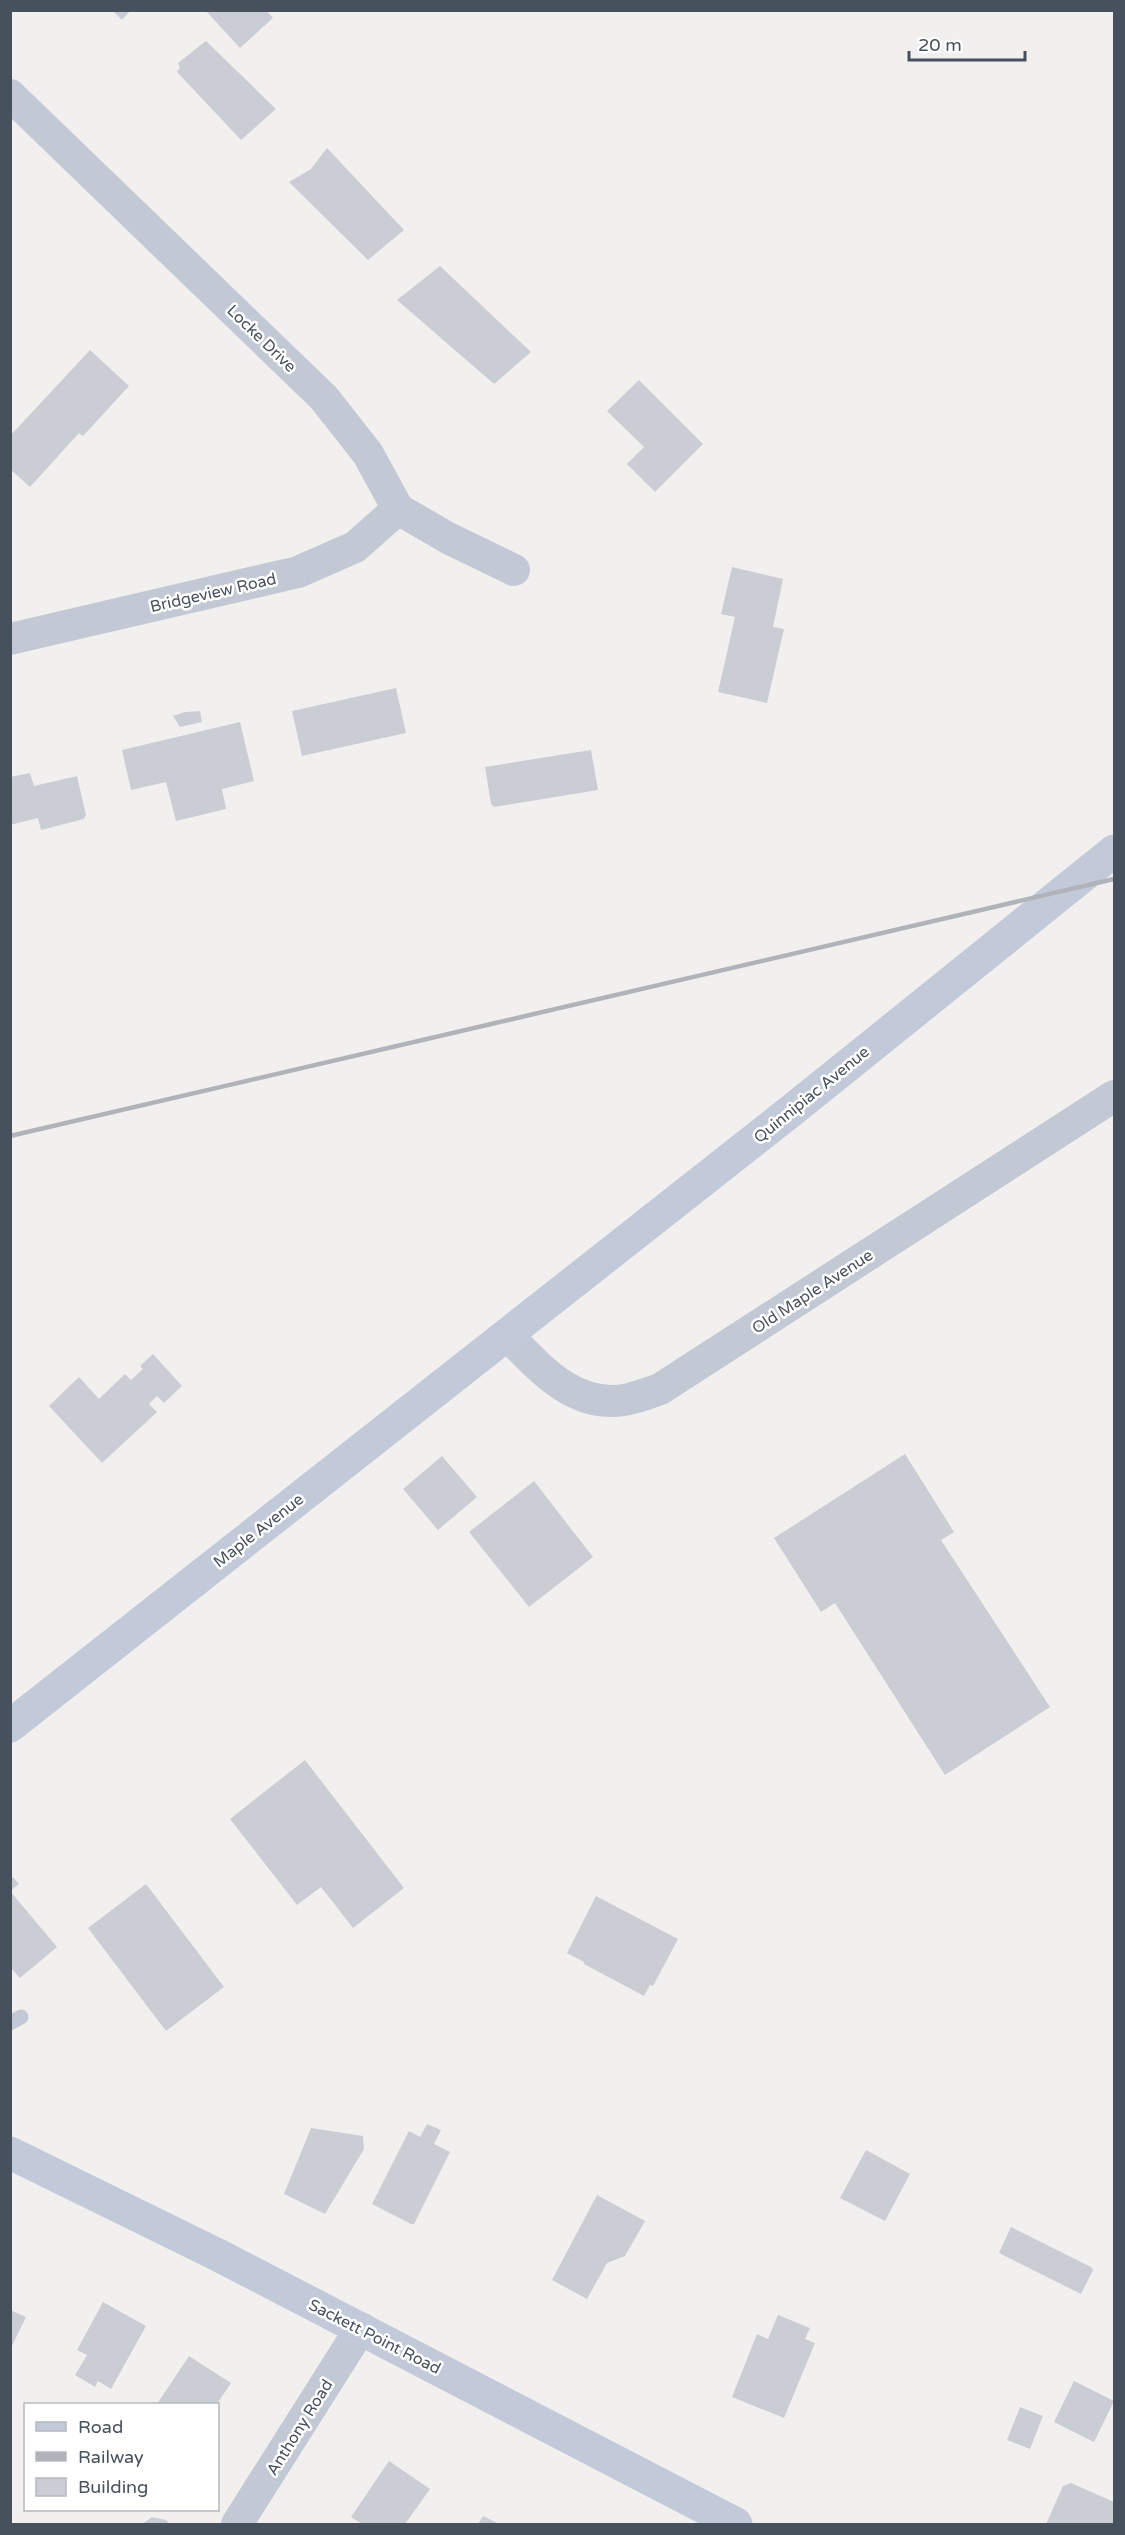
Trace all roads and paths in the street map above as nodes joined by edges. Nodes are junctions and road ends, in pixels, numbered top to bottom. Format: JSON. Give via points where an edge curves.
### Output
{"nodes":[{"id":1,"x":10,"y":95,"type":"edge"},
{"id":2,"x":398,"y":509,"type":"junction"},
{"id":3,"x":514,"y":570,"type":"dead end"},
{"id":4,"x":10,"y":639,"type":"edge"},
{"id":5,"x":1114,"y":851,"type":"edge"},
{"id":6,"x":1114,"y":1096,"type":"edge"},
{"id":7,"x":507,"y":1335,"type":"junction"},
{"id":8,"x":10,"y":1726,"type":"edge"},
{"id":9,"x":10,"y":2153,"type":"edge"},
{"id":10,"x":361,"y":2328,"type":"junction"},
{"id":11,"x":237,"y":2524,"type":"edge"},
{"id":12,"x":736,"y":2524,"type":"edge"}],
"edges":[{"from":1,"to":2,"type":"street","name":"Locke Drive","via":[[324,398],[368,454]]},
{"from":2,"to":3,"type":"street"},
{"from":2,"to":4,"type":"street","name":"Bridgeview Road","via":[[355,548],[298,572]]},
{"from":5,"to":7,"type":"main road","name":"Quinnipiac Avenue"},
{"from":6,"to":7,"type":"street","name":"Old Maple Avenue","via":[[660,1389],[623,1401],[587,1399],[553,1381]]},
{"from":7,"to":8,"type":"main road","name":"Maple Avenue"},
{"from":9,"to":10,"type":"main road","name":"Sackett Point Road"},
{"from":10,"to":11,"type":"street","name":"Anthony Road"},
{"from":10,"to":12,"type":"main road","name":"Sackett Point Road"}]}
